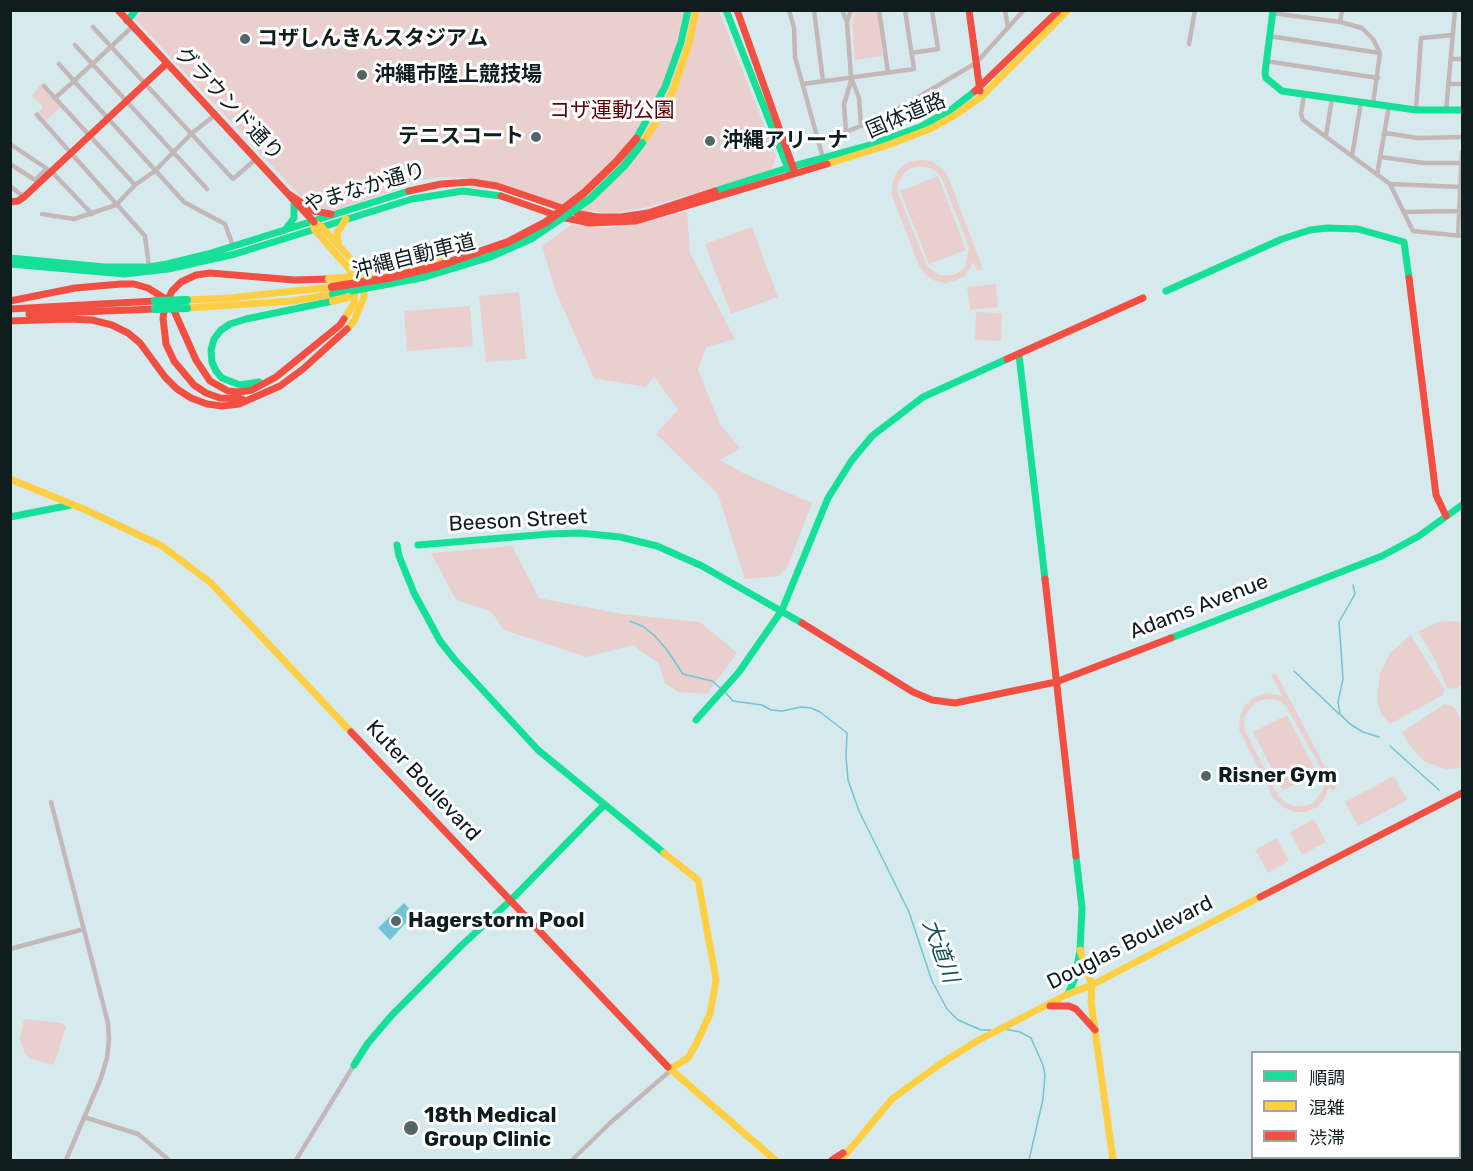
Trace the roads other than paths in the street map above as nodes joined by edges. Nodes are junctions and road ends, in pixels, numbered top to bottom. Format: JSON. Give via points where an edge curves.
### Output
{"nodes":[{"id":1,"x":118,"y":10,"type":"edge"},
{"id":2,"x":136,"y":10,"type":"edge"},
{"id":3,"x":688,"y":10,"type":"edge"},
{"id":4,"x":696,"y":10,"type":"edge"},
{"id":5,"x":726,"y":10,"type":"edge"},
{"id":6,"x":737,"y":10,"type":"edge"},
{"id":7,"x":789,"y":10,"type":"edge"},
{"id":8,"x":814,"y":10,"type":"edge"},
{"id":9,"x":842,"y":10,"type":"edge"},
{"id":10,"x":851,"y":10,"type":"edge"},
{"id":11,"x":879,"y":10,"type":"edge"},
{"id":12,"x":905,"y":10,"type":"edge"},
{"id":13,"x":932,"y":10,"type":"edge"},
{"id":14,"x":969,"y":10,"type":"edge"},
{"id":15,"x":1005,"y":10,"type":"edge"},
{"id":16,"x":1024,"y":10,"type":"edge"},
{"id":17,"x":1059,"y":10,"type":"edge"},
{"id":18,"x":1068,"y":10,"type":"edge"},
{"id":19,"x":1195,"y":10,"type":"edge"},
{"id":20,"x":1342,"y":10,"type":"edge"},
{"id":21,"x":1455,"y":10,"type":"edge"},
{"id":22,"x":1273,"y":12,"type":"edge"},
{"id":23,"x":848,"y":22,"type":"junction"},
{"id":24,"x":1340,"y":22,"type":"junction"},
{"id":25,"x":129,"y":24,"type":"junction"},
{"id":26,"x":93,"y":27,"type":"dead end"},
{"id":27,"x":1008,"y":28,"type":"junction"},
{"id":28,"x":1453,"y":35,"type":"junction"},
{"id":29,"x":1269,"y":36,"type":"junction"},
{"id":30,"x":1189,"y":44,"type":"dead end"},
{"id":31,"x":75,"y":45,"type":"dead end"},
{"id":32,"x":110,"y":47,"type":"junction"},
{"id":33,"x":911,"y":53,"type":"junction"},
{"id":34,"x":1380,"y":53,"type":"junction"},
{"id":35,"x":1451,"y":59,"type":"junction"},
{"id":36,"x":1462,"y":59,"type":"edge"},
{"id":37,"x":1265,"y":61,"type":"junction"},
{"id":38,"x":976,"y":63,"type":"junction"},
{"id":39,"x":59,"y":64,"type":"dead end"},
{"id":40,"x":91,"y":64,"type":"junction"},
{"id":41,"x":166,"y":64,"type":"junction"},
{"id":42,"x":888,"y":72,"type":"junction"},
{"id":43,"x":1378,"y":78,"type":"junction"},
{"id":44,"x":851,"y":79,"type":"junction"},
{"id":45,"x":74,"y":81,"type":"junction"},
{"id":46,"x":823,"y":81,"type":"junction"},
{"id":47,"x":145,"y":84,"type":"junction"},
{"id":48,"x":803,"y":84,"type":"junction"},
{"id":49,"x":1448,"y":84,"type":"junction"},
{"id":50,"x":1462,"y":84,"type":"edge"},
{"id":51,"x":44,"y":86,"type":"dead end"},
{"id":52,"x":980,"y":92,"type":"junction"},
{"id":53,"x":1304,"y":94,"type":"junction"},
{"id":54,"x":55,"y":98,"type":"junction"},
{"id":55,"x":1332,"y":98,"type":"junction"},
{"id":56,"x":126,"y":101,"type":"junction"},
{"id":57,"x":1361,"y":102,"type":"junction"},
{"id":58,"x":1373,"y":104,"type":"junction"},
{"id":59,"x":1389,"y":106,"type":"junction"},
{"id":60,"x":1416,"y":110,"type":"junction"},
{"id":61,"x":1462,"y":110,"type":"edge"},
{"id":62,"x":1446,"y":111,"type":"junction"},
{"id":63,"x":37,"y":115,"type":"dead end"},
{"id":64,"x":214,"y":115,"type":"junction"},
{"id":65,"x":108,"y":119,"type":"junction"},
{"id":66,"x":861,"y":126,"type":"junction"},
{"id":67,"x":846,"y":132,"type":"junction"},
{"id":68,"x":191,"y":134,"type":"junction"},
{"id":69,"x":1384,"y":134,"type":"junction"},
{"id":70,"x":89,"y":136,"type":"junction"},
{"id":71,"x":1326,"y":136,"type":"junction"},
{"id":72,"x":1462,"y":137,"type":"edge"},
{"id":73,"x":639,"y":141,"type":"junction"},
{"id":74,"x":818,"y":143,"type":"junction"},
{"id":75,"x":10,"y":144,"type":"edge"},
{"id":76,"x":173,"y":152,"type":"junction"},
{"id":77,"x":1462,"y":152,"type":"edge"},
{"id":78,"x":71,"y":153,"type":"junction"},
{"id":79,"x":1352,"y":156,"type":"junction"},
{"id":80,"x":1381,"y":157,"type":"junction"},
{"id":81,"x":823,"y":158,"type":"junction"},
{"id":82,"x":256,"y":159,"type":"junction"},
{"id":83,"x":1462,"y":163,"type":"edge"},
{"id":84,"x":10,"y":164,"type":"edge"},
{"id":85,"x":49,"y":170,"type":"junction"},
{"id":86,"x":791,"y":170,"type":"junction"},
{"id":87,"x":155,"y":171,"type":"junction"},
{"id":88,"x":1377,"y":175,"type":"junction"},
{"id":89,"x":1390,"y":184,"type":"junction"},
{"id":90,"x":135,"y":185,"type":"junction"},
{"id":91,"x":10,"y":186,"type":"edge"},
{"id":92,"x":1461,"y":187,"type":"junction"},
{"id":93,"x":207,"y":189,"type":"dead end"},
{"id":94,"x":290,"y":196,"type":"junction"},
{"id":95,"x":24,"y":197,"type":"junction"},
{"id":96,"x":10,"y":202,"type":"edge"},
{"id":97,"x":116,"y":205,"type":"junction"},
{"id":98,"x":1459,"y":211,"type":"junction"},
{"id":99,"x":1405,"y":212,"type":"junction"},
{"id":100,"x":42,"y":214,"type":"dead end"},
{"id":101,"x":92,"y":214,"type":"junction"},
{"id":102,"x":342,"y":217,"type":"junction"},
{"id":103,"x":316,"y":226,"type":"junction"},
{"id":104,"x":282,"y":231,"type":"junction"},
{"id":105,"x":1460,"y":236,"type":"edge"},
{"id":106,"x":339,"y":245,"type":"junction"},
{"id":107,"x":233,"y":246,"type":"junction"},
{"id":108,"x":486,"y":251,"type":"junction"},
{"id":109,"x":10,"y":258,"type":"edge"},
{"id":110,"x":10,"y":264,"type":"edge"},
{"id":111,"x":149,"y":267,"type":"junction"},
{"id":112,"x":332,"y":290,"type":"junction"},
{"id":113,"x":1166,"y":291,"type":"dead end"},
{"id":114,"x":1143,"y":298,"type":"dead end"},
{"id":115,"x":10,"y":300,"type":"edge"},
{"id":116,"x":161,"y":303,"type":"junction"},
{"id":117,"x":10,"y":309,"type":"edge"},
{"id":118,"x":10,"y":316,"type":"edge"},
{"id":119,"x":10,"y":321,"type":"edge"},
{"id":120,"x":1019,"y":355,"type":"junction"},
{"id":121,"x":276,"y":376,"type":"junction"},
{"id":122,"x":260,"y":395,"type":"junction"},
{"id":123,"x":10,"y":479,"type":"edge"},
{"id":124,"x":71,"y":505,"type":"junction"},
{"id":125,"x":1462,"y":505,"type":"edge"},
{"id":126,"x":1446,"y":516,"type":"junction"},
{"id":127,"x":10,"y":517,"type":"edge"},
{"id":128,"x":397,"y":545,"type":"dead end"},
{"id":129,"x":418,"y":545,"type":"dead end"},
{"id":130,"x":782,"y":610,"type":"junction"},
{"id":131,"x":1056,"y":682,"type":"junction"},
{"id":132,"x":955,"y":703,"type":"joint"},
{"id":133,"x":696,"y":720,"type":"dead end"},
{"id":134,"x":1462,"y":793,"type":"edge"},
{"id":135,"x":51,"y":802,"type":"dead end"},
{"id":136,"x":604,"y":805,"type":"junction"},
{"id":137,"x":511,"y":900,"type":"junction"},
{"id":138,"x":84,"y":929,"type":"junction"},
{"id":139,"x":10,"y":949,"type":"edge"},
{"id":140,"x":1080,"y":950,"type":"junction"},
{"id":141,"x":1092,"y":985,"type":"junction"},
{"id":142,"x":1068,"y":994,"type":"junction"},
{"id":143,"x":1041,"y":1009,"type":"junction"},
{"id":144,"x":1095,"y":1030,"type":"junction"},
{"id":145,"x":354,"y":1065,"type":"joint"},
{"id":146,"x":672,"y":1069,"type":"junction"},
{"id":147,"x":84,"y":1118,"type":"junction"},
{"id":148,"x":848,"y":1150,"type":"junction"},
{"id":149,"x":66,"y":1161,"type":"edge"},
{"id":150,"x":169,"y":1161,"type":"edge"},
{"id":151,"x":296,"y":1161,"type":"edge"},
{"id":152,"x":572,"y":1161,"type":"edge"},
{"id":153,"x":775,"y":1161,"type":"edge"},
{"id":154,"x":832,"y":1161,"type":"edge"},
{"id":155,"x":841,"y":1161,"type":"edge"},
{"id":156,"x":1113,"y":1161,"type":"edge"}],
"edges":[{"from":1,"to":25,"type":"main road","name":"グラウンド通り"},
{"from":2,"to":25,"type":"main road"},
{"from":3,"to":73,"type":"main road","name":"沖縄自動車道","via":[[665,87]]},
{"from":4,"to":73,"type":"main road","name":"沖縄自動車道","via":[[673,91],[654,126]]},
{"from":5,"to":86,"type":"main road"},
{"from":6,"to":86,"type":"main road"},
{"from":7,"to":48,"type":"street"},
{"from":8,"to":46,"type":"street"},
{"from":9,"to":23,"type":"street"},
{"from":10,"to":23,"type":"street"},
{"from":11,"to":42,"type":"street"},
{"from":12,"to":33,"type":"street"},
{"from":13,"to":33,"type":"street","via":[[938,49]]},
{"from":14,"to":38,"type":"main road"},
{"from":15,"to":27,"type":"street"},
{"from":16,"to":27,"type":"street"},
{"from":17,"to":52,"type":"main road","name":"国体道路"},
{"from":18,"to":52,"type":"main road","name":"国体道路"},
{"from":19,"to":30,"type":"street"},
{"from":20,"to":24,"type":"street"},
{"from":21,"to":28,"type":"street"},
{"from":22,"to":24,"type":"street"},
{"from":22,"to":29,"type":"main road"},
{"from":23,"to":44,"type":"street"},
{"from":24,"to":34,"type":"street","via":[[1362,28]]},
{"from":25,"to":32,"type":"street"},
{"from":25,"to":41,"type":"main road","name":"グラウンド通り"},
{"from":26,"to":32,"type":"street"},
{"from":27,"to":38,"type":"street"},
{"from":28,"to":35,"type":"street"},
{"from":28,"to":60,"type":"street","via":[[1421,38]]},
{"from":29,"to":34,"type":"street"},
{"from":29,"to":37,"type":"main road"},
{"from":31,"to":40,"type":"street"},
{"from":32,"to":40,"type":"street"},
{"from":32,"to":47,"type":"street"},
{"from":33,"to":42,"type":"street","via":[[914,69]]},
{"from":34,"to":43,"type":"street"},
{"from":35,"to":36,"type":"street"},
{"from":35,"to":49,"type":"street"},
{"from":37,"to":43,"type":"street"},
{"from":37,"to":53,"type":"main road","via":[[1270,83],[1282,91]]},
{"from":38,"to":52,"type":"main road"},
{"from":38,"to":66,"type":"street","via":[[886,116]]},
{"from":39,"to":45,"type":"street"},
{"from":40,"to":45,"type":"street"},
{"from":40,"to":56,"type":"street"},
{"from":41,"to":47,"type":"main road"},
{"from":41,"to":64,"type":"main road","name":"グラウンド通り"},
{"from":42,"to":44,"type":"street"},
{"from":43,"to":58,"type":"street"},
{"from":44,"to":46,"type":"street"},
{"from":44,"to":66,"type":"street","via":[[860,98]]},
{"from":44,"to":67,"type":"street","via":[[844,104]]},
{"from":45,"to":54,"type":"street"},
{"from":45,"to":65,"type":"street"},
{"from":46,"to":48,"type":"street"},
{"from":47,"to":56,"type":"main road"},
{"from":47,"to":68,"type":"street"},
{"from":48,"to":74,"type":"street"},
{"from":49,"to":50,"type":"street"},
{"from":49,"to":62,"type":"street"},
{"from":51,"to":54,"type":"street"},
{"from":52,"to":81,"type":"main road","name":"国体道路","via":[[920,127]]},
{"from":52,"to":86,"type":"main road","name":"国体道路","via":[[947,120],[918,135]]},
{"from":53,"to":55,"type":"main road"},
{"from":53,"to":71,"type":"street","via":[[1301,117]]},
{"from":54,"to":70,"type":"street"},
{"from":55,"to":57,"type":"main road"},
{"from":55,"to":71,"type":"street"},
{"from":56,"to":65,"type":"main road"},
{"from":56,"to":76,"type":"street"},
{"from":57,"to":58,"type":"main road"},
{"from":57,"to":79,"type":"street"},
{"from":58,"to":59,"type":"main road"},
{"from":59,"to":60,"type":"main road"},
{"from":59,"to":69,"type":"street"},
{"from":60,"to":62,"type":"main road"},
{"from":61,"to":62,"type":"main road"},
{"from":63,"to":78,"type":"street"},
{"from":64,"to":68,"type":"street"},
{"from":64,"to":82,"type":"main road","name":"グラウンド通り"},
{"from":65,"to":70,"type":"main road"},
{"from":65,"to":87,"type":"street"},
{"from":66,"to":67,"type":"street"},
{"from":67,"to":74,"type":"street"},
{"from":68,"to":76,"type":"street"},
{"from":68,"to":82,"type":"street","via":[[233,179]]},
{"from":69,"to":72,"type":"street"},
{"from":69,"to":80,"type":"street"},
{"from":70,"to":78,"type":"main road"},
{"from":70,"to":90,"type":"street"},
{"from":71,"to":79,"type":"street"},
{"from":73,"to":108,"type":"main road","name":"沖縄自動車道","bridge":true,"via":[[562,211]]},
{"from":73,"to":112,"type":"main road","name":"沖縄自動車道","bridge":true,"via":[[624,166],[590,199],[550,228],[489,257],[423,277]]},
{"from":74,"to":81,"type":"street"},
{"from":75,"to":85,"type":"street"},
{"from":76,"to":87,"type":"street"},
{"from":76,"to":93,"type":"street"},
{"from":77,"to":83,"type":"street"},
{"from":78,"to":85,"type":"main road"},
{"from":78,"to":97,"type":"street"},
{"from":79,"to":88,"type":"street"},
{"from":80,"to":83,"type":"street"},
{"from":80,"to":88,"type":"street"},
{"from":81,"to":86,"type":"main road","name":"国体道路"},
{"from":82,"to":94,"type":"main road","name":"グラウンド通り"},
{"from":83,"to":92,"type":"street"},
{"from":84,"to":85,"type":"street","via":[[35,180]]},
{"from":85,"to":95,"type":"main road"},
{"from":85,"to":101,"type":"street"},
{"from":86,"to":102,"type":"main road","name":"やまなか通り","via":[[651,218],[621,223],[577,220],[500,196],[463,191]]},
{"from":87,"to":90,"type":"street"},
{"from":87,"to":107,"type":"street","via":[[184,202],[225,224]]},
{"from":88,"to":89,"type":"street"},
{"from":89,"to":92,"type":"street"},
{"from":89,"to":99,"type":"street"},
{"from":90,"to":97,"type":"street"},
{"from":91,"to":95,"type":"street"},
{"from":92,"to":98,"type":"street"},
{"from":94,"to":102,"type":"main road","via":[[314,211]]},
{"from":94,"to":103,"type":"main road","name":"グラウンド通り"},
{"from":94,"to":104,"type":"main road","via":[[296,208],[294,218]]},
{"from":95,"to":96,"type":"main road"},
{"from":97,"to":101,"type":"street"},
{"from":97,"to":111,"type":"street","via":[[145,236]]},
{"from":98,"to":99,"type":"street"},
{"from":98,"to":105,"type":"street"},
{"from":99,"to":105,"type":"street","via":[[1415,233]]},
{"from":100,"to":101,"type":"street","via":[[74,219]]},
{"from":102,"to":103,"type":"main road","name":"やまなか通り"},
{"from":102,"to":106,"type":"main road","via":[[337,233]]},
{"from":103,"to":104,"type":"main road","name":"やまなか通り"},
{"from":103,"to":106,"type":"main road"},
{"from":103,"to":110,"type":"main road","name":"やまなか通り","via":[[214,260],[149,272],[103,273]]},
{"from":103,"to":121,"type":"main road","via":[[350,270],[355,282],[354,304],[340,325]]},
{"from":104,"to":107,"type":"main road","name":"やまなか通り"},
{"from":106,"to":122,"type":"main road","via":[[358,267],[363,281],[364,297],[354,321],[303,369]]},
{"from":107,"to":111,"type":"main road","name":"やまなか通り"},
{"from":108,"to":112,"type":"main road","bridge":true},
{"from":108,"to":112,"type":"main road","name":"沖縄自動車道","bridge":true},
{"from":109,"to":111,"type":"main road","name":"やまなか通り"},
{"from":112,"to":116,"type":"main road","name":"沖縄自動車道","bridge":true,"via":[[293,300]]},
{"from":112,"to":121,"type":"main road","via":[[238,321],[214,339],[212,362],[222,378],[240,385]]},
{"from":112,"to":122,"type":"main road","via":[[284,279],[210,273],[181,282],[172,291],[165,305],[163,329],[182,373],[194,385],[220,398]]},
{"from":113,"to":126,"type":"main road","via":[[1310,230],[1358,229],[1404,242],[1436,495]]},
{"from":114,"to":120,"type":"main road"},
{"from":115,"to":116,"type":"main road","via":[[75,288],[134,284],[148,288]]},
{"from":116,"to":117,"type":"main road","name":"沖縄自動車道"},
{"from":116,"to":118,"type":"main road","name":"沖縄自動車道"},
{"from":116,"to":121,"type":"main road","via":[[210,381],[218,387],[239,392],[252,390]]},
{"from":119,"to":122,"type":"main road","via":[[68,319],[112,325],[140,343],[177,389],[191,398],[222,406]]},
{"from":120,"to":130,"type":"main road","via":[[923,397],[872,436],[828,498]]},
{"from":120,"to":131,"type":"main road"},
{"from":123,"to":124,"type":"main road","name":"Kuter Boulevard"},
{"from":124,"to":127,"type":"main road"},
{"from":124,"to":137,"type":"main road","name":"Kuter Boulevard","via":[[162,546],[211,583]]},
{"from":125,"to":126,"type":"main road","name":"Adams Avenue"},
{"from":126,"to":131,"type":"main road","name":"Adams Avenue","via":[[1382,556]]},
{"from":128,"to":136,"type":"main road","via":[[414,593],[455,660],[538,750]]},
{"from":129,"to":130,"type":"main road","name":"Beeson Street","via":[[549,534],[620,537],[674,553]]},
{"from":130,"to":132,"type":"main road","name":"Beeson Street","via":[[913,692]]},
{"from":130,"to":133,"type":"main road","via":[[739,672]]},
{"from":131,"to":132,"type":"main road","name":"Adams Avenue"},
{"from":131,"to":140,"type":"main road","via":[[1082,908]]},
{"from":134,"to":141,"type":"main road","name":"Douglas Boulevard"},
{"from":135,"to":138,"type":"street"},
{"from":136,"to":137,"type":"main road"},
{"from":136,"to":146,"type":"main road","via":[[699,880],[716,980],[710,1014],[698,1042],[688,1058]]},
{"from":137,"to":145,"type":"main road","via":[[393,1014]]},
{"from":137,"to":146,"type":"main road","name":"Kuter Boulevard"},
{"from":138,"to":139,"type":"street"},
{"from":138,"to":147,"type":"street","via":[[109,1040],[105,1067]]},
{"from":140,"to":141,"type":"main road"},
{"from":140,"to":142,"type":"main road"},
{"from":141,"to":142,"type":"main road","name":"Douglas Boulevard"},
{"from":141,"to":144,"type":"main road"},
{"from":142,"to":143,"type":"main road","name":"Douglas Boulevard"},
{"from":143,"to":144,"type":"main road","via":[[1069,1006]]},
{"from":143,"to":148,"type":"main road","name":"Douglas Boulevard","via":[[977,1041],[912,1084],[892,1099]]},
{"from":144,"to":156,"type":"main road"},
{"from":145,"to":151,"type":"street"},
{"from":146,"to":152,"type":"street"},
{"from":146,"to":153,"type":"main road","name":"Kuter Boulevard"},
{"from":147,"to":149,"type":"street"},
{"from":147,"to":150,"type":"street","via":[[138,1134]]},
{"from":148,"to":154,"type":"main road"},
{"from":148,"to":155,"type":"main road","name":"Douglas Boulevard"}]}
